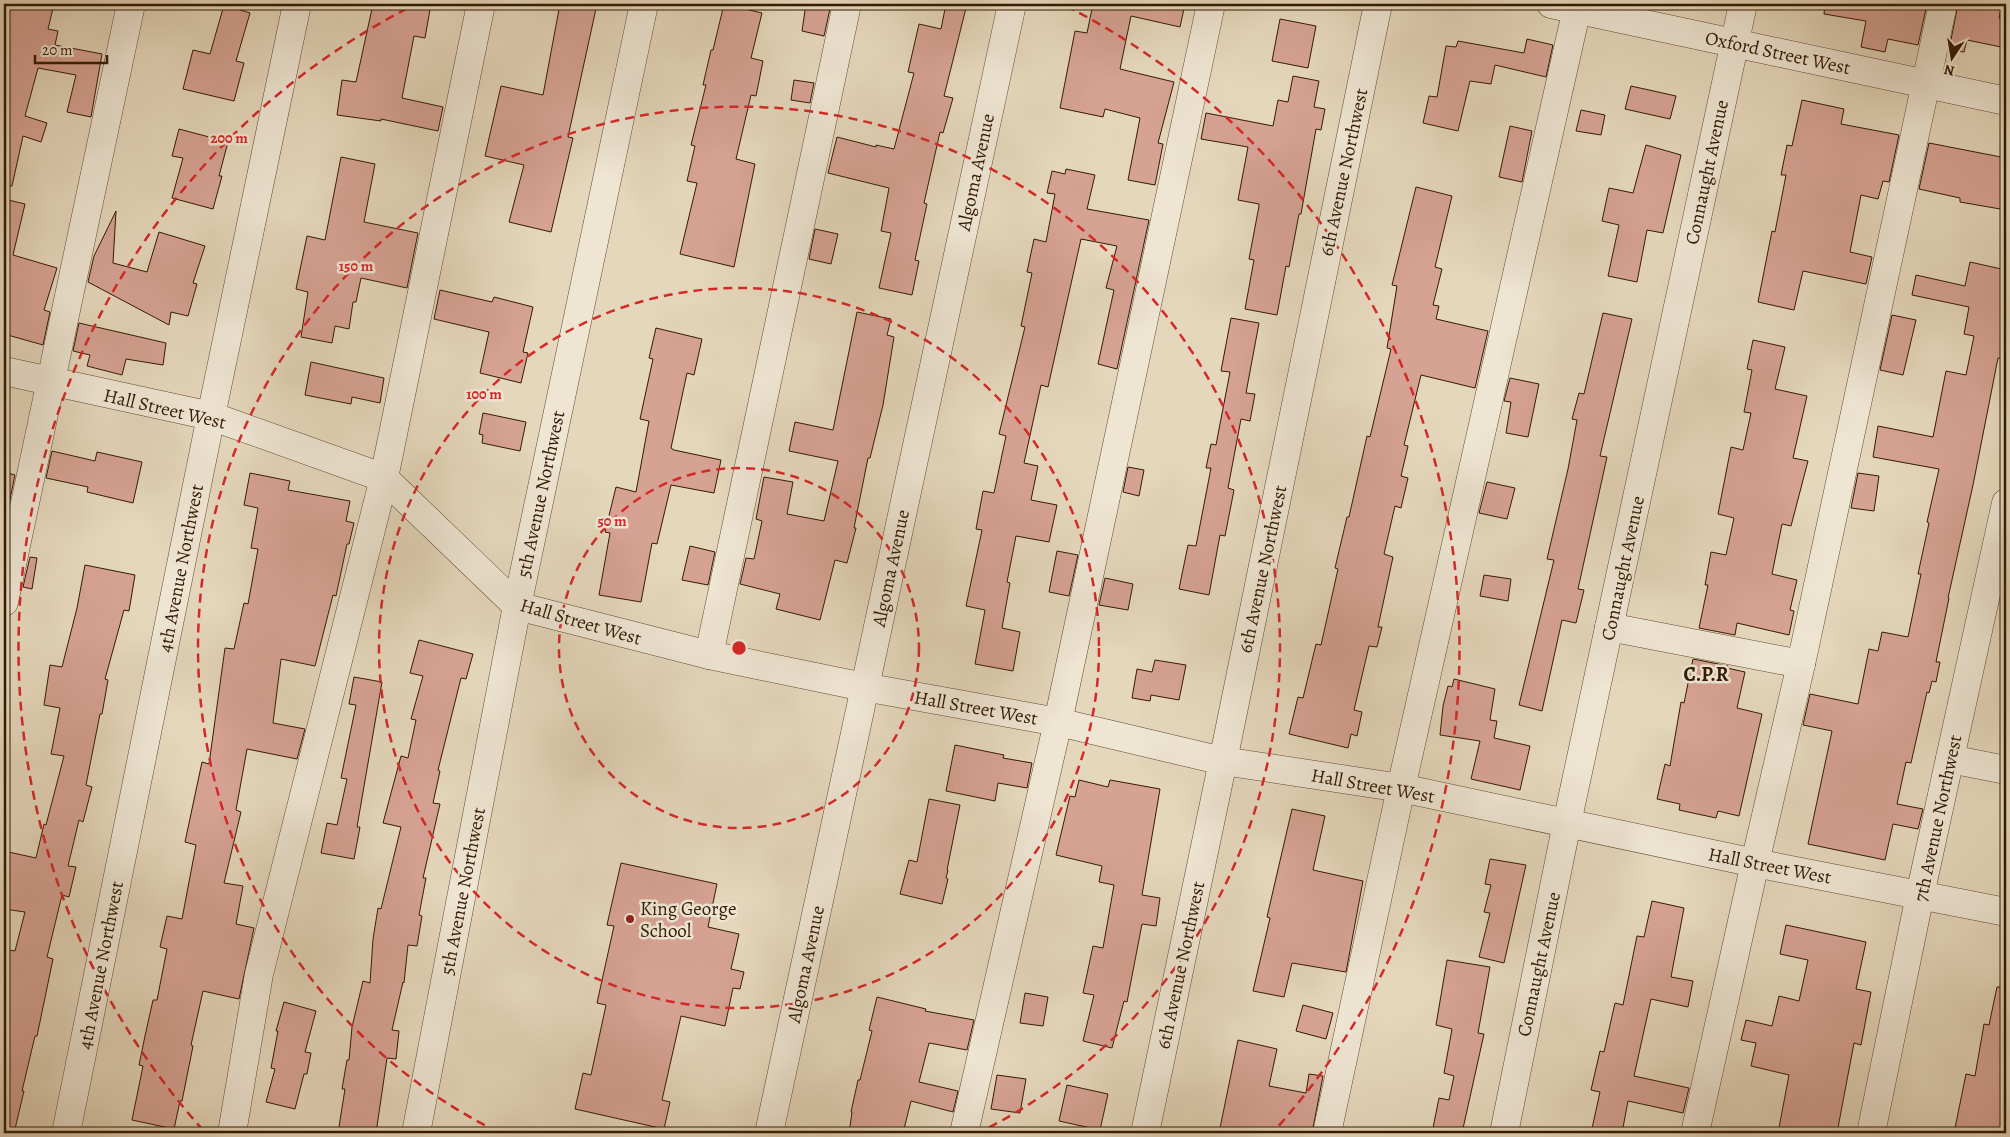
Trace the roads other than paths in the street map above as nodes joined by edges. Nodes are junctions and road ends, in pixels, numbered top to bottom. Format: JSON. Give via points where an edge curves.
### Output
{"nodes":[{"id":1,"x":131,"y":4,"type":"edge"},
{"id":2,"x":297,"y":4,"type":"edge"},
{"id":3,"x":481,"y":4,"type":"edge"},
{"id":4,"x":644,"y":4,"type":"edge"},
{"id":5,"x":847,"y":4,"type":"edge"},
{"id":6,"x":1012,"y":4,"type":"edge"},
{"id":7,"x":1211,"y":4,"type":"edge"},
{"id":8,"x":1378,"y":4,"type":"edge"},
{"id":9,"x":1550,"y":4,"type":"edge"},
{"id":10,"x":1743,"y":4,"type":"edge"},
{"id":11,"x":1944,"y":4,"type":"edge"},
{"id":12,"x":1577,"y":7,"type":"edge"},
{"id":13,"x":1734,"y":43,"type":"junction"},
{"id":14,"x":1926,"y":83,"type":"junction"},
{"id":15,"x":2006,"y":101,"type":"edge"},
{"id":16,"x":4,"y":371,"type":"edge"},
{"id":17,"x":50,"y":383,"type":"junction"},
{"id":18,"x":211,"y":416,"type":"junction"},
{"id":19,"x":384,"y":478,"type":"junction"},
{"id":20,"x":2006,"y":503,"type":"edge"},
{"id":21,"x":2003,"y":537,"type":"edge"},
{"id":22,"x":4,"y":602,"type":"edge"},
{"id":23,"x":517,"y":606,"type":"junction"},
{"id":24,"x":1609,"y":627,"type":"junction"},
{"id":25,"x":709,"y":656,"type":"junction"},
{"id":26,"x":1801,"y":664,"type":"junction"},
{"id":27,"x":864,"y":687,"type":"junction"},
{"id":28,"x":1058,"y":722,"type":"junction"},
{"id":29,"x":1950,"y":758,"type":"junction"},
{"id":30,"x":1223,"y":761,"type":"junction"},
{"id":31,"x":2006,"y":770,"type":"edge"},
{"id":32,"x":1401,"y":788,"type":"junction"},
{"id":33,"x":1567,"y":823,"type":"junction"},
{"id":34,"x":1755,"y":863,"type":"junction"},
{"id":35,"x":1920,"y":895,"type":"junction"},
{"id":36,"x":2006,"y":912,"type":"edge"},
{"id":37,"x":66,"y":1133,"type":"edge"},
{"id":38,"x":232,"y":1133,"type":"edge"},
{"id":39,"x":416,"y":1133,"type":"edge"},
{"id":40,"x":769,"y":1133,"type":"edge"},
{"id":41,"x":964,"y":1133,"type":"edge"},
{"id":42,"x":1145,"y":1133,"type":"edge"},
{"id":43,"x":1327,"y":1133,"type":"edge"},
{"id":44,"x":1504,"y":1133,"type":"edge"},
{"id":45,"x":1695,"y":1133,"type":"edge"},
{"id":46,"x":1871,"y":1133,"type":"edge"}],
"edges":[{"from":1,"to":17,"type":"street"},
{"from":2,"to":18,"type":"street","name":"4th Avenue Northwest"},
{"from":3,"to":19,"type":"street"},
{"from":4,"to":23,"type":"street","name":"5th Avenue Northwest"},
{"from":5,"to":25,"type":"street"},
{"from":6,"to":27,"type":"street","name":"Algoma Avenue"},
{"from":7,"to":28,"type":"street"},
{"from":8,"to":30,"type":"street","name":"6th Avenue Northwest"},
{"from":9,"to":12,"type":"street","name":"Oxford Street West"},
{"from":10,"to":13,"type":"street","name":"Connaught Avenue"},
{"from":11,"to":14,"type":"street"},
{"from":12,"to":13,"type":"street","name":"Oxford Street West"},
{"from":12,"to":32,"type":"street"},
{"from":13,"to":14,"type":"street","name":"Oxford Street West"},
{"from":13,"to":24,"type":"street","name":"Connaught Avenue"},
{"from":14,"to":15,"type":"street","name":"Oxford Street West"},
{"from":14,"to":26,"type":"street"},
{"from":16,"to":17,"type":"street","name":"Hall Street West"},
{"from":17,"to":18,"type":"street","name":"Hall Street West"},
{"from":17,"to":22,"type":"street"},
{"from":18,"to":19,"type":"street","name":"Hall Street West"},
{"from":18,"to":37,"type":"street","name":"4th Avenue Northwest"},
{"from":19,"to":23,"type":"street","name":"Hall Street West"},
{"from":19,"to":38,"type":"street","via":[[260,974]]},
{"from":20,"to":21,"type":"street","name":"7th Avenue Northwest"},
{"from":21,"to":29,"type":"street","name":"7th Avenue Northwest"},
{"from":23,"to":25,"type":"street","name":"Hall Street West"},
{"from":23,"to":39,"type":"street","name":"5th Avenue Northwest"},
{"from":24,"to":26,"type":"street"},
{"from":24,"to":33,"type":"street","name":"Connaught Avenue"},
{"from":25,"to":27,"type":"street","name":"Hall Street West"},
{"from":26,"to":34,"type":"street"},
{"from":27,"to":28,"type":"street","name":"Hall Street West"},
{"from":27,"to":40,"type":"street","name":"Algoma Avenue"},
{"from":28,"to":30,"type":"street","name":"Hall Street West"},
{"from":28,"to":41,"type":"street"},
{"from":29,"to":31,"type":"street"},
{"from":29,"to":35,"type":"street","name":"7th Avenue Northwest"},
{"from":30,"to":32,"type":"street","name":"Hall Street West"},
{"from":30,"to":42,"type":"street","name":"6th Avenue Northwest"},
{"from":32,"to":33,"type":"street","name":"Hall Street West"},
{"from":32,"to":43,"type":"street"},
{"from":33,"to":34,"type":"street","name":"Hall Street West"},
{"from":33,"to":44,"type":"street","name":"Connaught Avenue"},
{"from":34,"to":35,"type":"street","name":"Hall Street West"},
{"from":34,"to":45,"type":"street"},
{"from":35,"to":36,"type":"street","name":"Hall Street West"},
{"from":35,"to":46,"type":"street","name":"7th Avenue Northwest"}]}
